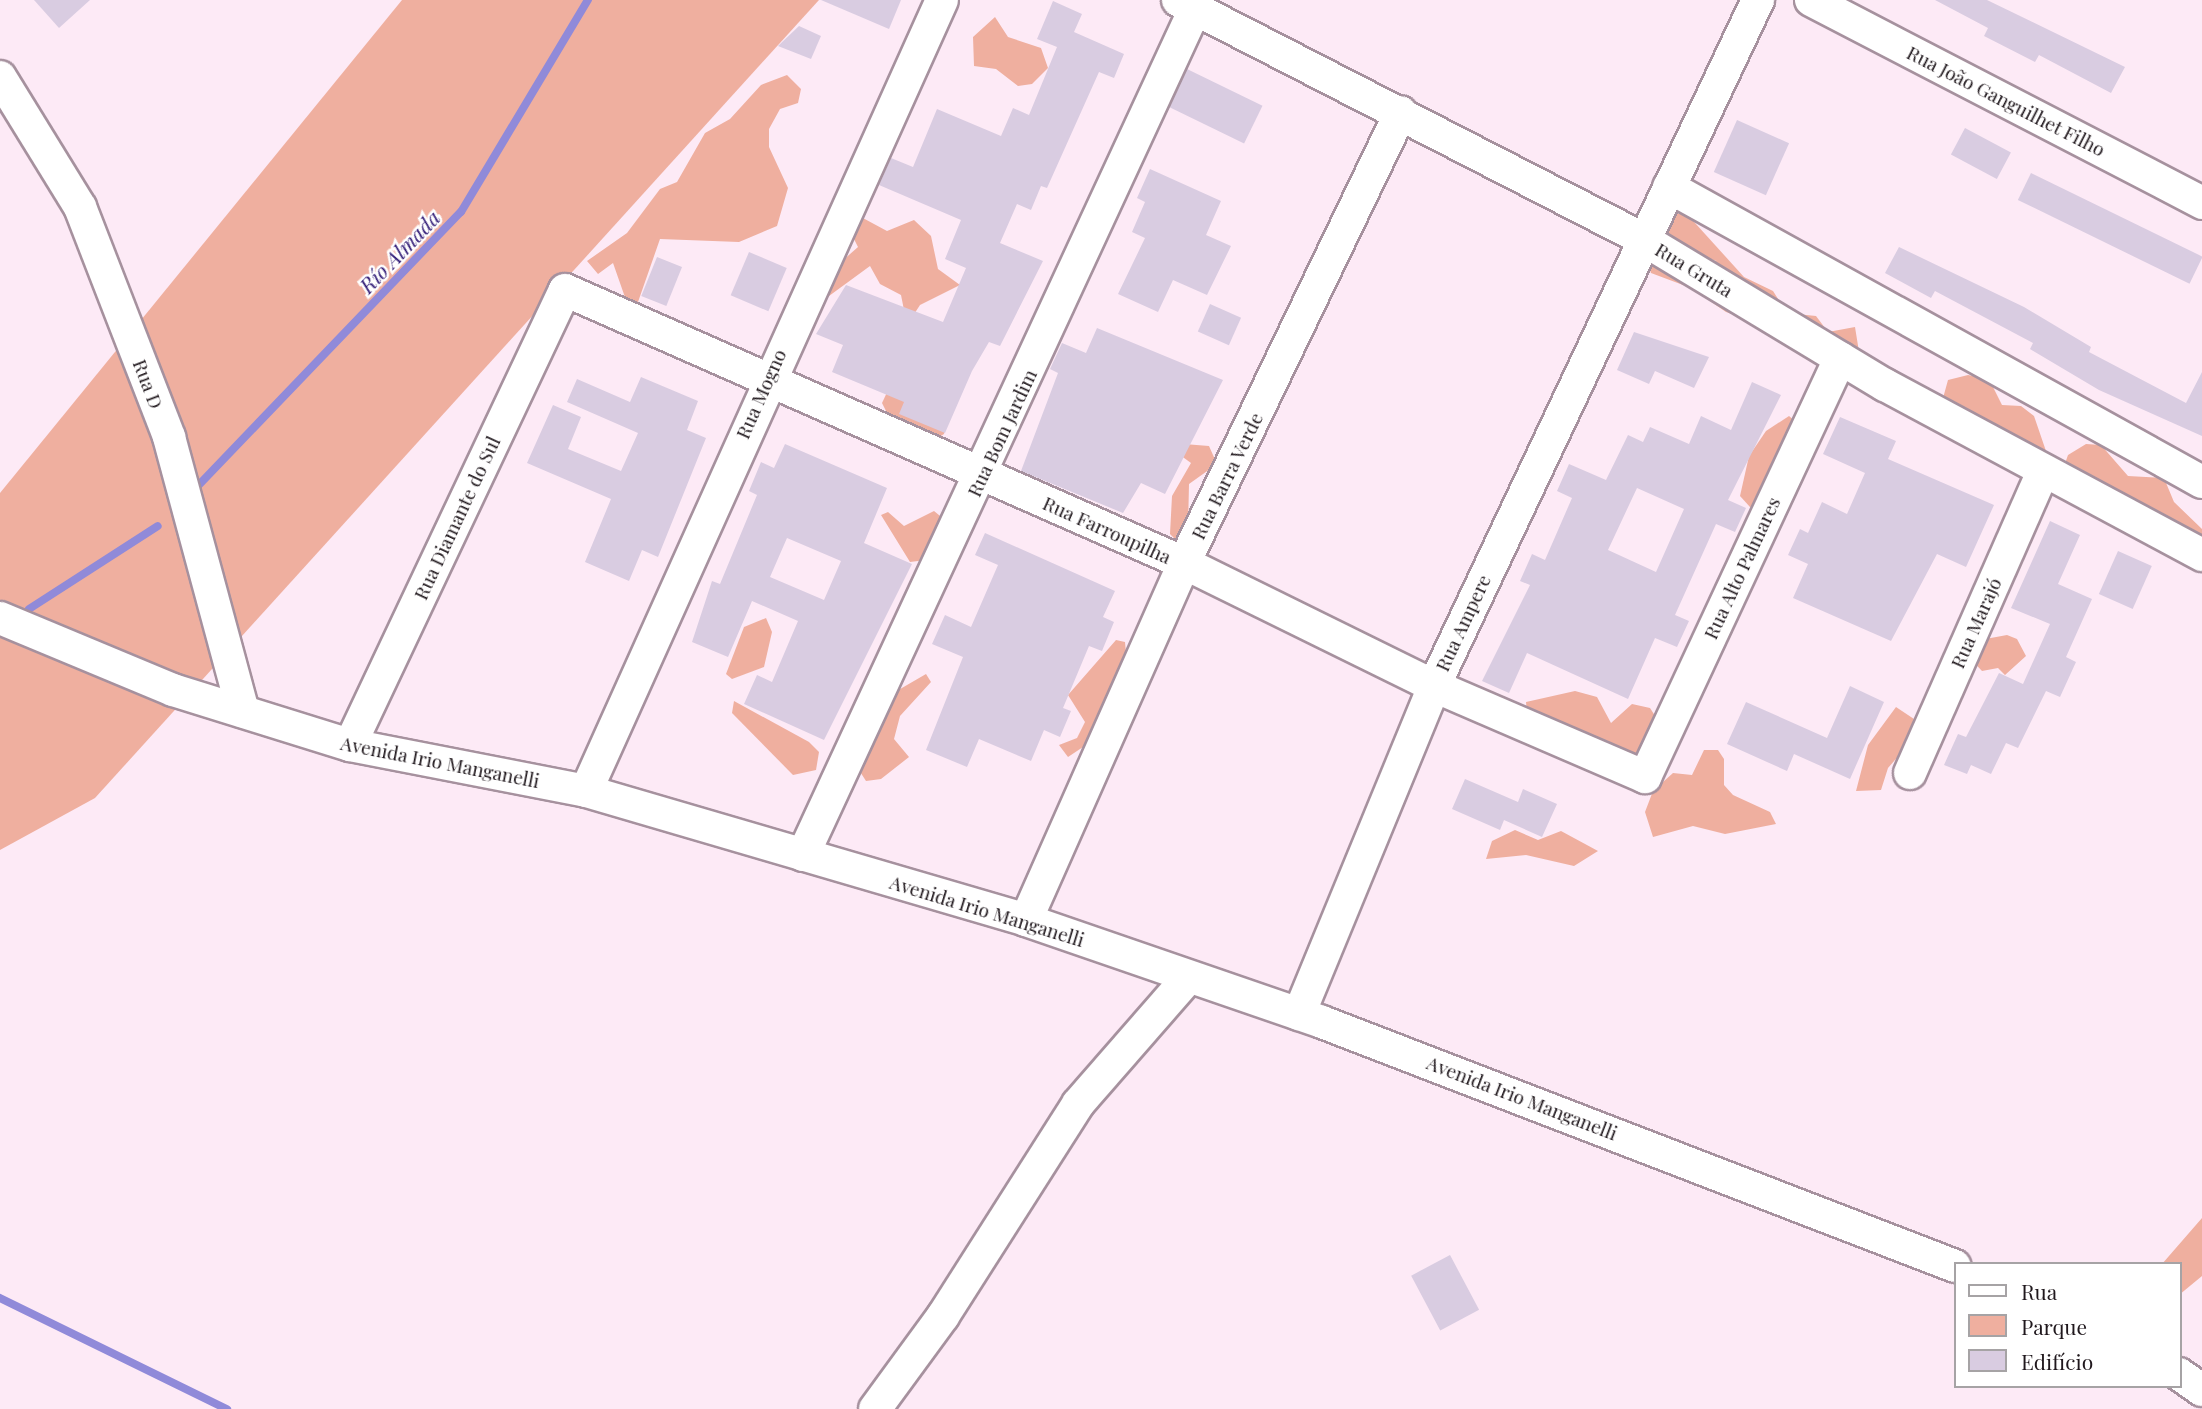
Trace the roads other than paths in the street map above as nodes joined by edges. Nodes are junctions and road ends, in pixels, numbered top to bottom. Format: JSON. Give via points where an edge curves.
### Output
{"nodes":[{"id":1,"x":942,"y":0,"type":"edge"},
{"id":2,"x":1758,"y":0,"type":"edge"},
{"id":3,"x":1811,"y":0,"type":"edge"},
{"id":4,"x":1187,"y":5,"type":"edge"},
{"id":5,"x":0,"y":78,"type":"edge"},
{"id":6,"x":1401,"y":112,"type":"junction"},
{"id":7,"x":1669,"y":187,"type":"junction"},
{"id":8,"x":2202,"y":202,"type":"edge"},
{"id":9,"x":1641,"y":238,"type":"junction"},
{"id":10,"x":565,"y":290,"type":"joint"},
{"id":11,"x":1840,"y":358,"type":"junction"},
{"id":12,"x":766,"y":380,"type":"junction"},
{"id":13,"x":2043,"y":472,"type":"junction"},
{"id":14,"x":983,"y":476,"type":"junction"},
{"id":15,"x":2202,"y":482,"type":"edge"},
{"id":16,"x":2202,"y":555,"type":"edge"},
{"id":17,"x":1184,"y":563,"type":"junction"},
{"id":18,"x":0,"y":618,"type":"edge"},
{"id":19,"x":1434,"y":686,"type":"junction"},
{"id":20,"x":243,"y":712,"type":"junction"},
{"id":21,"x":349,"y":745,"type":"junction"},
{"id":22,"x":1910,"y":773,"type":"dead end"},
{"id":23,"x":1645,"y":777,"type":"joint"},
{"id":24,"x":586,"y":791,"type":"junction"},
{"id":25,"x":803,"y":855,"type":"junction"},
{"id":26,"x":1026,"y":920,"type":"junction"},
{"id":27,"x":1187,"y":979,"type":"junction"},
{"id":28,"x":1299,"y":1014,"type":"junction"},
{"id":29,"x":1954,"y":1266,"type":"edge"},
{"id":30,"x":2181,"y":1375,"type":"edge"},
{"id":31,"x":2202,"y":1390,"type":"edge"},
{"id":32,"x":874,"y":1409,"type":"edge"}],
"edges":[{"from":1,"to":12,"type":"street","name":"Rua Mogno"},
{"from":2,"to":7,"type":"street","name":"Rua Ampere"},
{"from":3,"to":8,"type":"street","name":"Rua João Ganguilhet Filho"},
{"from":4,"to":6,"type":"street","name":"Rua Gruta"},
{"from":4,"to":14,"type":"street","name":"Rua Bom Jardim"},
{"from":5,"to":20,"type":"street","name":"Rua D","via":[[80,207],[159,412]]},
{"from":6,"to":9,"type":"street","name":"Rua Gruta"},
{"from":6,"to":17,"type":"street","name":"Rua Barra Verde"},
{"from":7,"to":9,"type":"street","name":"Rua Ampere"},
{"from":7,"to":15,"type":"street"},
{"from":9,"to":11,"type":"street","name":"Rua Gruta"},
{"from":9,"to":19,"type":"street","name":"Rua Ampere"},
{"from":10,"to":12,"type":"street","name":"Rua Farroupilha"},
{"from":10,"to":21,"type":"street","name":"Rua Diamante do Sul"},
{"from":11,"to":13,"type":"street","name":"Rua Gruta"},
{"from":11,"to":23,"type":"street","name":"Rua Alto Palmares"},
{"from":12,"to":14,"type":"street","name":"Rua Farroupilha"},
{"from":12,"to":24,"type":"street","name":"Rua Mogno"},
{"from":13,"to":16,"type":"street","name":"Rua Gruta"},
{"from":13,"to":22,"type":"street","name":"Rua Marajó"},
{"from":14,"to":17,"type":"street","name":"Rua Farroupilha"},
{"from":14,"to":25,"type":"street","name":"Rua Bom Jardim"},
{"from":17,"to":19,"type":"street","name":"Rua Farroupilha"},
{"from":17,"to":26,"type":"street","name":"Rua Barra Verde"},
{"from":18,"to":20,"type":"street","name":"Avenida Irio Manganelli","via":[[173,690]]},
{"from":19,"to":23,"type":"street","name":"Rua Farroupilha"},
{"from":19,"to":28,"type":"street","name":"Rua Ampere"},
{"from":20,"to":21,"type":"street","name":"Avenida Irio Manganelli"},
{"from":21,"to":24,"type":"street","name":"Avenida Irio Manganelli"},
{"from":24,"to":25,"type":"street","name":"Avenida Irio Manganelli"},
{"from":25,"to":26,"type":"street","name":"Avenida Irio Manganelli"},
{"from":26,"to":27,"type":"street","name":"Avenida Irio Manganelli"},
{"from":27,"to":28,"type":"street","name":"Avenida Irio Manganelli"},
{"from":27,"to":32,"type":"street","via":[[1078,1104],[943,1316]]},
{"from":28,"to":29,"type":"street","name":"Avenida Irio Manganelli"},
{"from":30,"to":31,"type":"street"}]}
